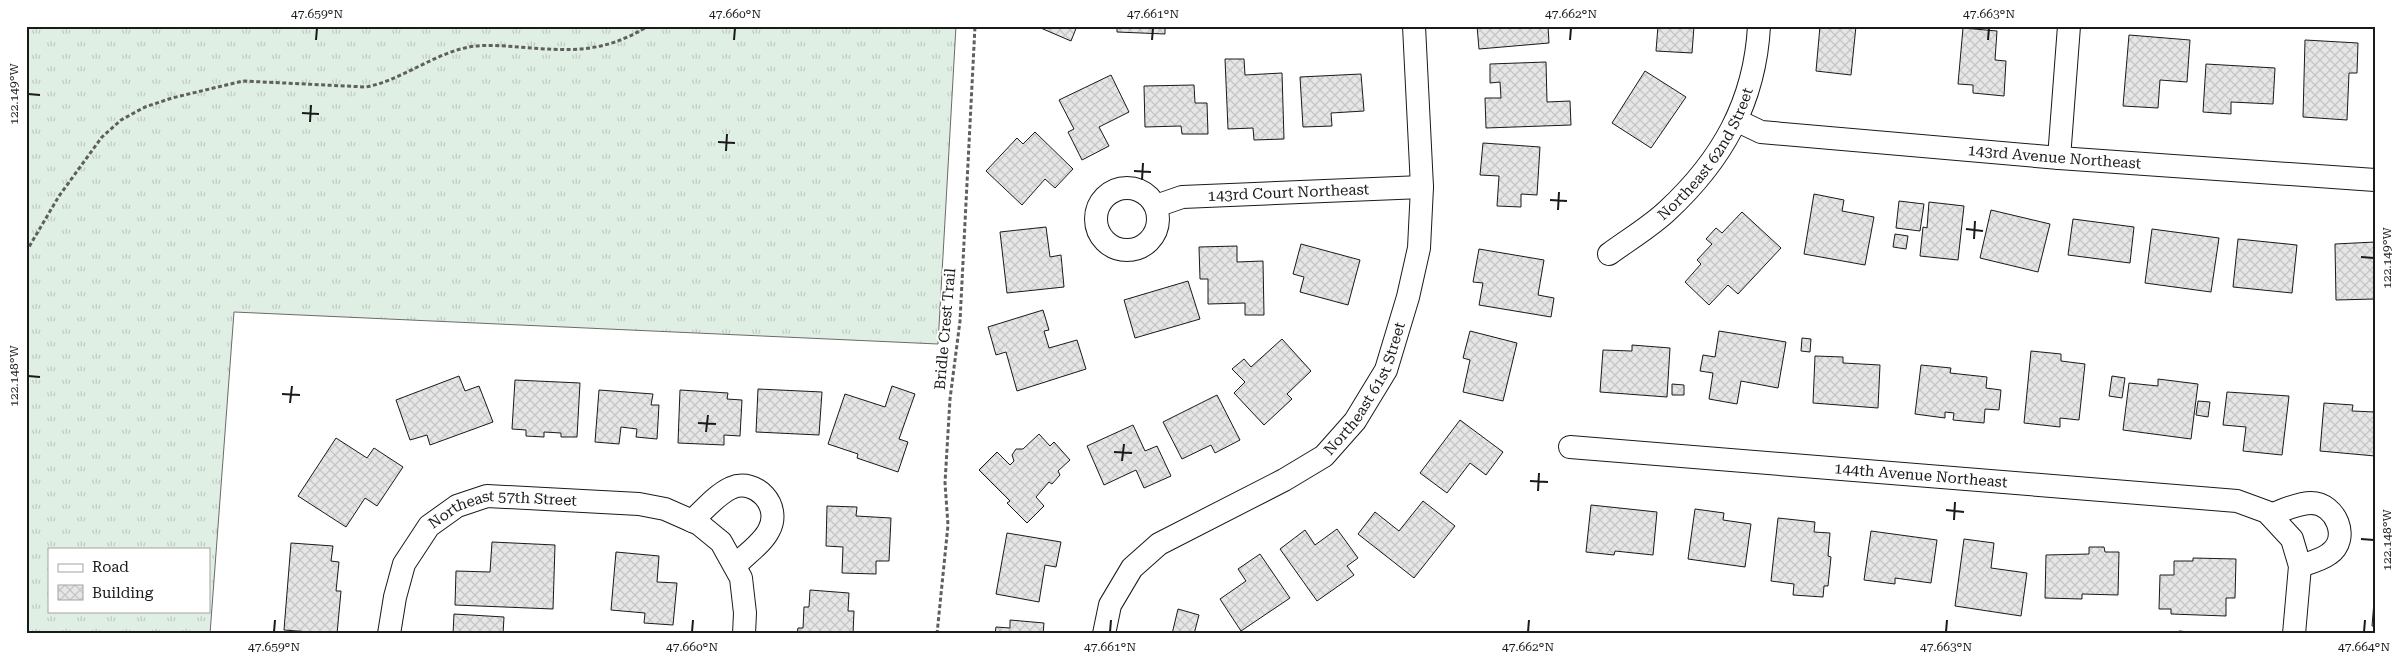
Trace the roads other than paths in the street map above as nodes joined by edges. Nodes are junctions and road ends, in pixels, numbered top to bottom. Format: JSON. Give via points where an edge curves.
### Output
{"nodes":[{"id":1,"x":1414,"y":26,"type":"edge"},
{"id":2,"x":1759,"y":26,"type":"edge"},
{"id":3,"x":2069,"y":26,"type":"edge"},
{"id":4,"x":1738,"y":121,"type":"junction"},
{"id":5,"x":2059,"y":158,"type":"junction"},
{"id":6,"x":2375,"y":180,"type":"edge"},
{"id":7,"x":1422,"y":187,"type":"junction"},
{"id":8,"x":1156,"y":206,"type":"dead end"},
{"id":9,"x":1609,"y":254,"type":"dead end"},
{"id":10,"x":1570,"y":447,"type":"dead end"},
{"id":11,"x":2270,"y":516,"type":"junction"},
{"id":12,"x":692,"y":521,"type":"junction"},
{"id":13,"x":735,"y":566,"type":"junction"},
{"id":14,"x":2300,"y":566,"type":"junction"},
{"id":15,"x":389,"y":634,"type":"edge"},
{"id":16,"x":744,"y":634,"type":"edge"},
{"id":17,"x":1104,"y":634,"type":"edge"},
{"id":18,"x":2294,"y":634,"type":"edge"}],
"edges":[{"from":1,"to":7,"type":"street","name":"Northeast 61st Street"},
{"from":2,"to":4,"type":"street","name":"Northeast 62nd Street","via":[[1758,56]]},
{"from":3,"to":5,"type":"street"},
{"from":4,"to":5,"type":"street","name":"143rd Avenue Northeast","via":[[1761,132]]},
{"from":4,"to":9,"type":"street","name":"Northeast 62nd Street","via":[[1709,166],[1666,212]]},
{"from":5,"to":6,"type":"street","name":"143rd Avenue Northeast"},
{"from":7,"to":8,"type":"street","name":"143rd Court Northeast","via":[[1182,197]]},
{"from":7,"to":17,"type":"street","name":"Northeast 61st Street","via":[[1419,248],[1408,297],[1386,370],[1355,421],[1324,456],[1159,544],[1132,568],[1110,605]]},
{"from":10,"to":11,"type":"street","name":"144th Avenue Northeast","via":[[2237,501]]},
{"from":11,"to":14,"type":"street","name":"144th Avenue Northeast","via":[[2292,539]]},
{"from":11,"to":14,"type":"street","via":[[2310,503],[2326,507],[2335,517],[2339,529],[2335,547],[2329,554]]},
{"from":12,"to":13,"type":"street","name":"Northeast 57th Street","via":[[721,542]]},
{"from":12,"to":13,"type":"street","via":[[723,492],[733,487],[754,488],[762,493],[772,508],[772,525]]},
{"from":12,"to":15,"type":"street","name":"Northeast 57th Street","via":[[665,509],[639,504],[487,496],[457,506],[429,526],[404,564]]},
{"from":13,"to":16,"type":"street","via":[[741,578],[746,613]]},
{"from":14,"to":18,"type":"street"}]}
